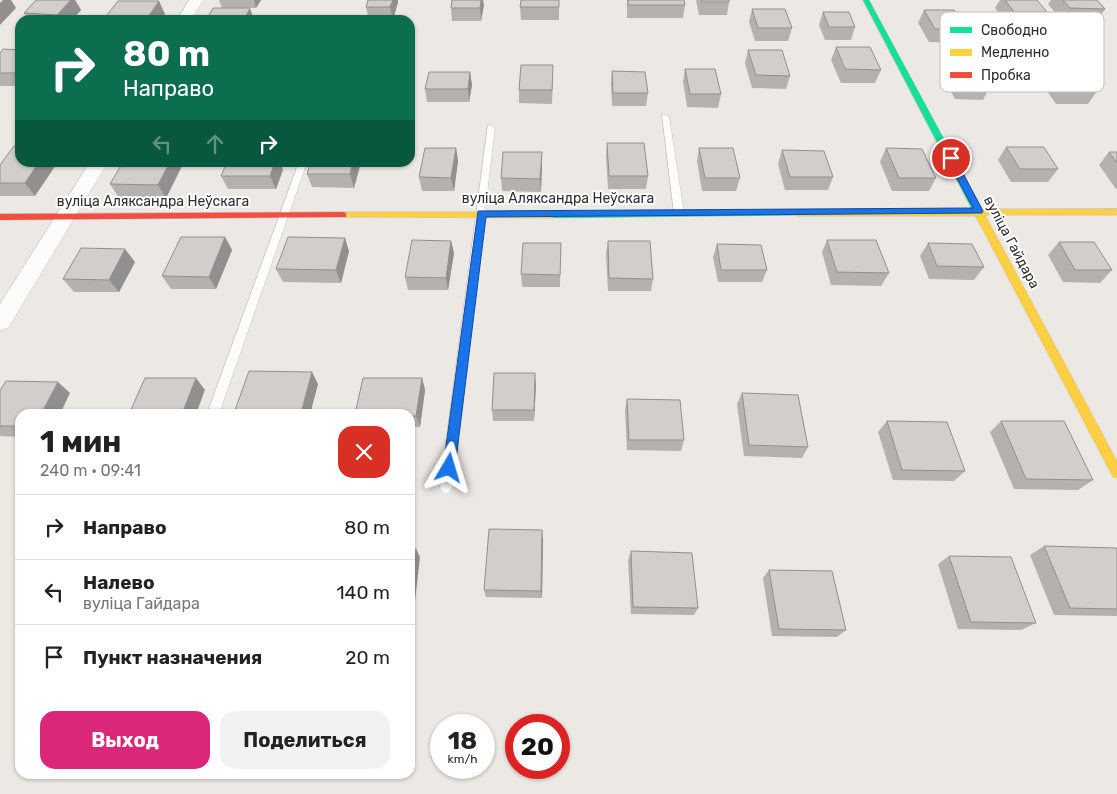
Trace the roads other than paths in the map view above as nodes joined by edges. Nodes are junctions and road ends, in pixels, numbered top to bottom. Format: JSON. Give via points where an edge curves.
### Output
{"nodes":[{"id":1,"x":196,"y":0,"type":"edge"},
{"id":2,"x":866,"y":0,"type":"edge"},
{"id":3,"x":187,"y":15,"type":"edge"},
{"id":4,"x":665,"y":116,"type":"dead end"},
{"id":5,"x":491,"y":127,"type":"dead end"},
{"id":6,"x":96,"y":167,"type":"edge"},
{"id":7,"x":300,"y":167,"type":"edge"},
{"id":8,"x":979,"y":211,"type":"junction"},
{"id":9,"x":679,"y":212,"type":"junction"},
{"id":10,"x":1117,"y":212,"type":"edge"},
{"id":11,"x":481,"y":214,"type":"junction"},
{"id":12,"x":285,"y":215,"type":"junction"},
{"id":13,"x":67,"y":216,"type":"junction"},
{"id":14,"x":0,"y":217,"type":"edge"},
{"id":15,"x":0,"y":322,"type":"edge"},
{"id":16,"x":215,"y":409,"type":"edge"},
{"id":17,"x":1117,"y":473,"type":"edge"},
{"id":18,"x":446,"y":488,"type":"dead end"}],
"edges":[{"from":1,"to":3,"type":"street"},
{"from":2,"to":8,"type":"street","name":"вуліца Гайдара"},
{"from":4,"to":9,"type":"lane"},
{"from":5,"to":11,"type":"lane"},
{"from":6,"to":13,"type":"street"},
{"from":7,"to":12,"type":"lane"},
{"from":8,"to":9,"type":"street","name":"вуліца Аляксандра Неўскага"},
{"from":8,"to":10,"type":"street","name":"вуліца Аляксандра Неўскага"},
{"from":8,"to":17,"type":"street","name":"вуліца Гайдара"},
{"from":9,"to":11,"type":"street","name":"вуліца Аляксандра Неўскага"},
{"from":11,"to":12,"type":"street","name":"вуліца Аляксандра Неўскага"},
{"from":11,"to":18,"type":"lane"},
{"from":12,"to":13,"type":"street","name":"вуліца Аляксандра Неўскага"},
{"from":12,"to":16,"type":"lane"},
{"from":13,"to":14,"type":"street","name":"вуліца Аляксандра Неўскага"},
{"from":13,"to":15,"type":"street"}]}
